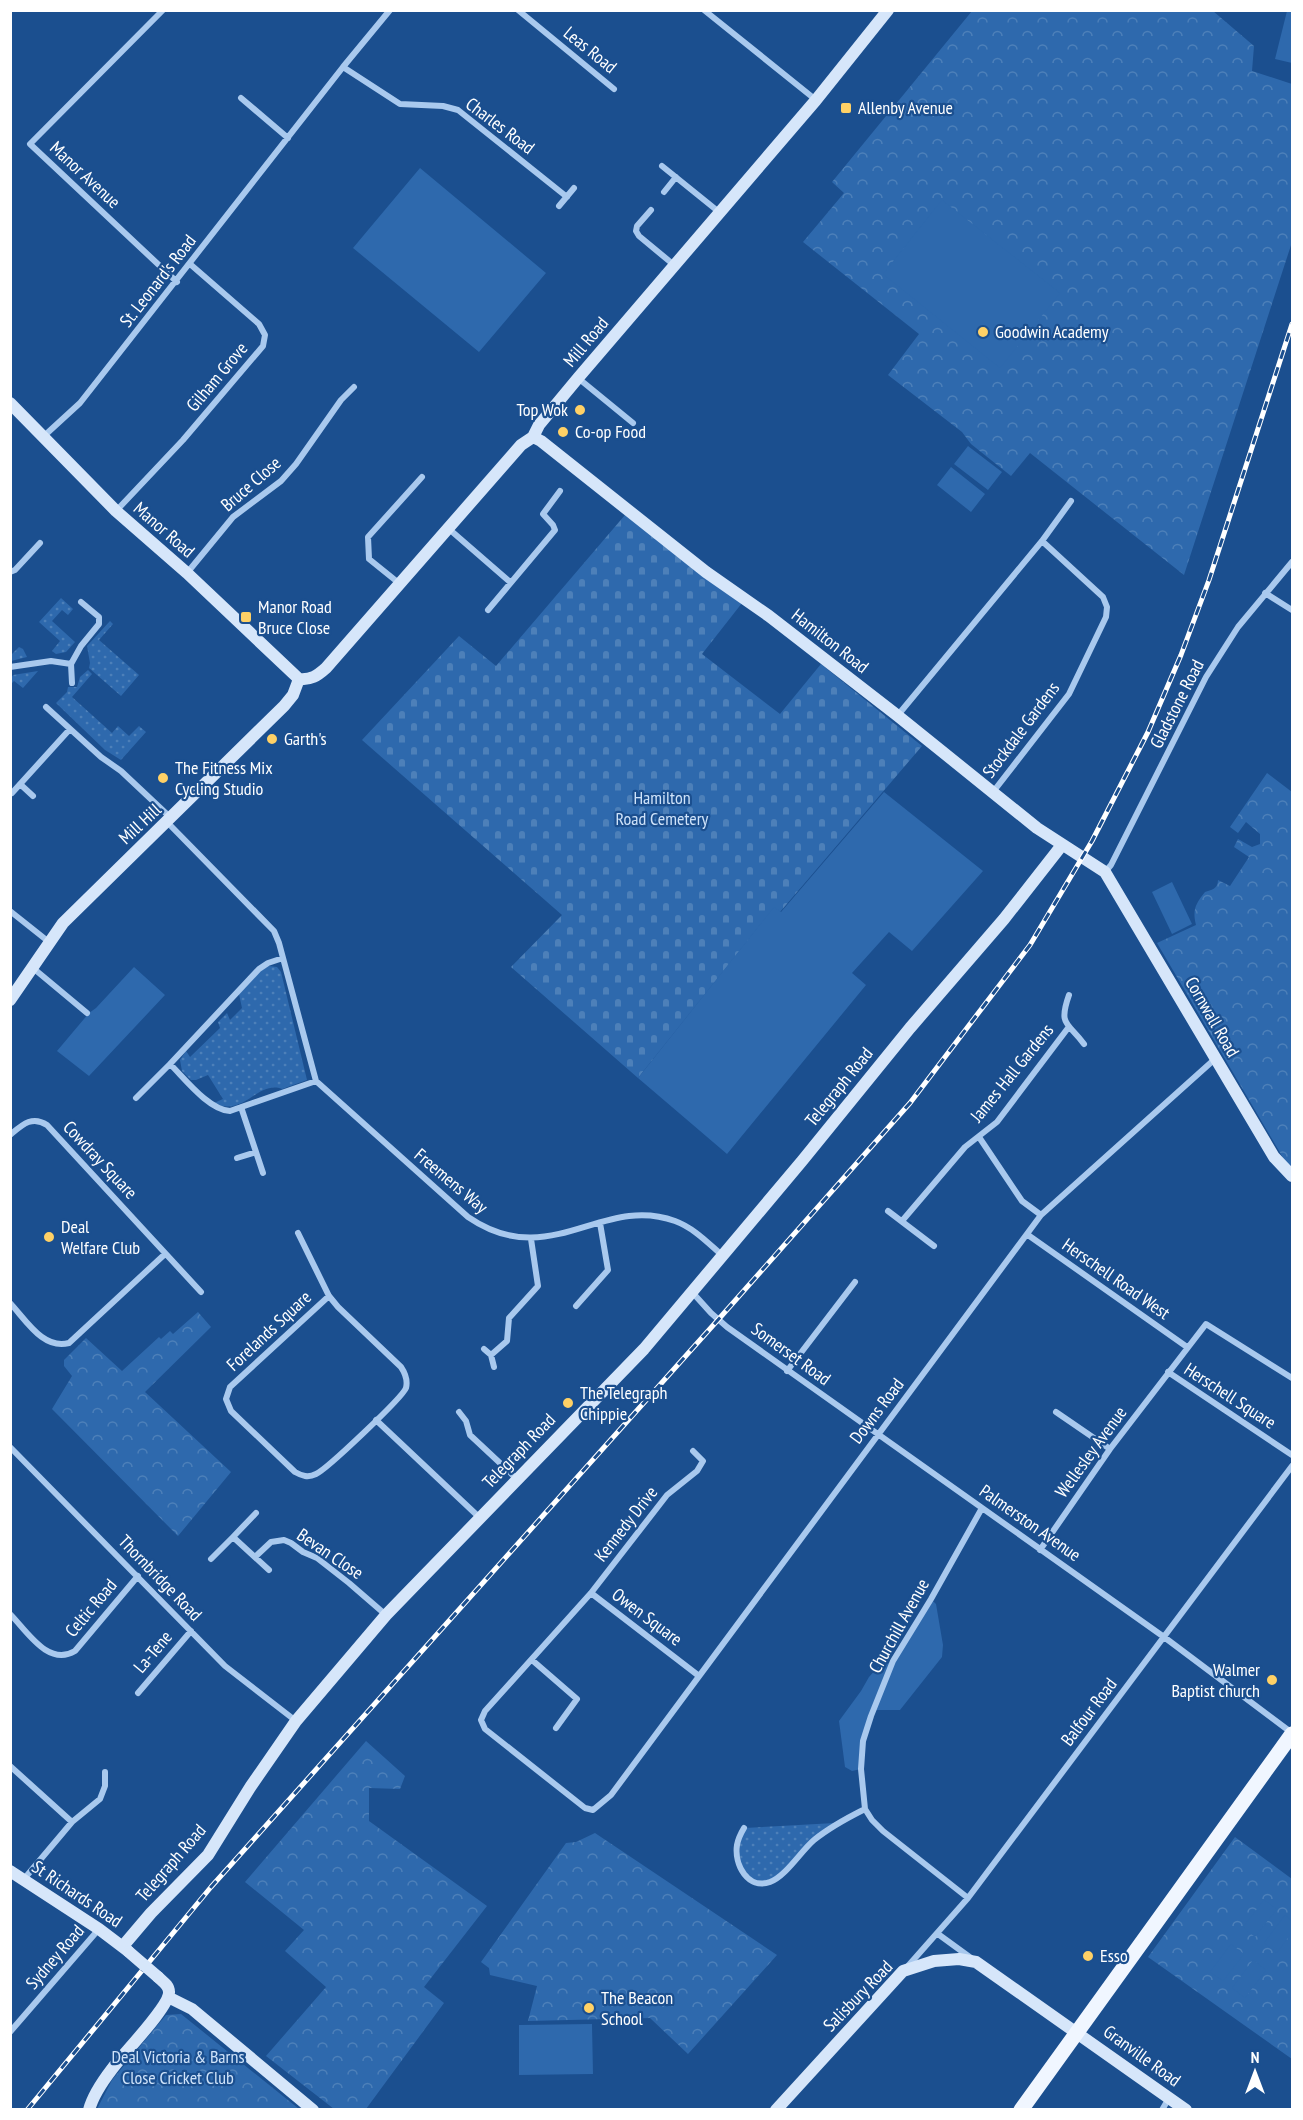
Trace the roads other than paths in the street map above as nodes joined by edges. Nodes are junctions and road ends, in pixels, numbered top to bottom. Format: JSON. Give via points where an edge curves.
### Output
{"nodes":[{"id":1,"x":163,"y":10,"type":"edge"},
{"id":2,"x":390,"y":10,"type":"edge"},
{"id":3,"x":518,"y":10,"type":"edge"},
{"id":4,"x":704,"y":10,"type":"edge"},
{"id":5,"x":888,"y":10,"type":"edge"},
{"id":6,"x":343,"y":67,"type":"junction"},
{"id":7,"x":615,"y":89,"type":"dead end"},
{"id":8,"x":241,"y":98,"type":"dead end"},
{"id":9,"x":816,"y":100,"type":"junction"},
{"id":10,"x":288,"y":138,"type":"junction"},
{"id":11,"x":663,"y":166,"type":"dead end"},
{"id":12,"x":676,"y":177,"type":"junction"},
{"id":13,"x":574,"y":188,"type":"dead end"},
{"id":14,"x":664,"y":192,"type":"dead end"},
{"id":15,"x":567,"y":197,"type":"junction"},
{"id":16,"x":559,"y":206,"type":"dead end"},
{"id":17,"x":651,"y":210,"type":"dead end"},
{"id":18,"x":719,"y":212,"type":"junction"},
{"id":19,"x":190,"y":264,"type":"junction"},
{"id":20,"x":674,"y":265,"type":"junction"},
{"id":21,"x":177,"y":282,"type":"junction"},
{"id":22,"x":578,"y":378,"type":"junction"},
{"id":23,"x":354,"y":387,"type":"dead end"},
{"id":24,"x":10,"y":403,"type":"edge"},
{"id":25,"x":633,"y":423,"type":"dead end"},
{"id":26,"x":44,"y":436,"type":"junction"},
{"id":27,"x":533,"y":437,"type":"junction"},
{"id":28,"x":422,"y":477,"type":"dead end"},
{"id":29,"x":560,"y":491,"type":"dead end"},
{"id":30,"x":1071,"y":501,"type":"dead end"},
{"id":31,"x":116,"y":512,"type":"junction"},
{"id":32,"x":449,"y":529,"type":"junction"},
{"id":33,"x":1042,"y":542,"type":"junction"},
{"id":34,"x":40,"y":543,"type":"dead end"},
{"id":35,"x":1293,"y":561,"type":"edge"},
{"id":36,"x":10,"y":572,"type":"edge"},
{"id":37,"x":187,"y":573,"type":"junction"},
{"id":38,"x":510,"y":582,"type":"junction"},
{"id":39,"x":400,"y":585,"type":"junction"},
{"id":40,"x":1265,"y":593,"type":"junction"},
{"id":41,"x":81,"y":602,"type":"dead end"},
{"id":42,"x":488,"y":610,"type":"dead end"},
{"id":43,"x":1293,"y":610,"type":"edge"},
{"id":44,"x":71,"y":664,"type":"junction"},
{"id":45,"x":10,"y":667,"type":"edge"},
{"id":46,"x":299,"y":679,"type":"junction"},
{"id":47,"x":72,"y":683,"type":"dead end"},
{"id":48,"x":46,"y":707,"type":"dead end"},
{"id":49,"x":897,"y":716,"type":"junction"},
{"id":50,"x":70,"y":729,"type":"junction"},
{"id":51,"x":20,"y":784,"type":"junction"},
{"id":52,"x":993,"y":792,"type":"junction"},
{"id":53,"x":12,"y":793,"type":"edge"},
{"id":54,"x":33,"y":796,"type":"dead end"},
{"id":55,"x":169,"y":820,"type":"junction"},
{"id":56,"x":1062,"y":845,"type":"junction"},
{"id":57,"x":1105,"y":872,"type":"junction"},
{"id":58,"x":10,"y":911,"type":"edge"},
{"id":59,"x":49,"y":942,"type":"junction"},
{"id":60,"x":284,"y":958,"type":"junction"},
{"id":61,"x":33,"y":968,"type":"junction"},
{"id":62,"x":1070,"y":995,"type":"dead end"},
{"id":63,"x":10,"y":1000,"type":"edge"},
{"id":64,"x":87,"y":1013,"type":"dead end"},
{"id":65,"x":1068,"y":1028,"type":"junction"},
{"id":66,"x":1084,"y":1044,"type":"dead end"},
{"id":67,"x":1216,"y":1058,"type":"junction"},
{"id":68,"x":170,"y":1064,"type":"junction"},
{"id":69,"x":316,"y":1081,"type":"junction"},
{"id":70,"x":136,"y":1098,"type":"dead end"},
{"id":71,"x":241,"y":1107,"type":"junction"},
{"id":72,"x":10,"y":1135,"type":"edge"},
{"id":73,"x":979,"y":1137,"type":"junction"},
{"id":74,"x":256,"y":1152,"type":"junction"},
{"id":75,"x":237,"y":1158,"type":"dead end"},
{"id":76,"x":263,"y":1173,"type":"dead end"},
{"id":77,"x":1293,"y":1176,"type":"edge"},
{"id":78,"x":888,"y":1211,"type":"dead end"},
{"id":79,"x":1041,"y":1215,"type":"junction"},
{"id":80,"x":902,"y":1221,"type":"junction"},
{"id":81,"x":600,"y":1223,"type":"junction"},
{"id":82,"x":298,"y":1233,"type":"dead end"},
{"id":83,"x":1028,"y":1235,"type":"junction"},
{"id":84,"x":531,"y":1239,"type":"junction"},
{"id":85,"x":934,"y":1246,"type":"dead end"},
{"id":86,"x":165,"y":1254,"type":"junction"},
{"id":87,"x":723,"y":1256,"type":"junction"},
{"id":88,"x":855,"y":1282,"type":"dead end"},
{"id":89,"x":201,"y":1292,"type":"dead end"},
{"id":90,"x":692,"y":1292,"type":"junction"},
{"id":91,"x":329,"y":1296,"type":"junction"},
{"id":92,"x":10,"y":1303,"type":"edge"},
{"id":93,"x":576,"y":1306,"type":"dead end"},
{"id":94,"x":1187,"y":1347,"type":"junction"},
{"id":95,"x":484,"y":1349,"type":"dead end"},
{"id":96,"x":490,"y":1355,"type":"junction"},
{"id":97,"x":494,"y":1367,"type":"dead end"},
{"id":98,"x":787,"y":1371,"type":"junction"},
{"id":99,"x":1168,"y":1372,"type":"junction"},
{"id":100,"x":1293,"y":1378,"type":"edge"},
{"id":101,"x":459,"y":1412,"type":"dead end"},
{"id":102,"x":1056,"y":1412,"type":"dead end"},
{"id":103,"x":376,"y":1420,"type":"junction"},
{"id":104,"x":879,"y":1433,"type":"junction"},
{"id":105,"x":10,"y":1448,"type":"edge"},
{"id":106,"x":1110,"y":1449,"type":"junction"},
{"id":107,"x":693,"y":1451,"type":"dead end"},
{"id":108,"x":1293,"y":1455,"type":"edge"},
{"id":109,"x":1293,"y":1466,"type":"edge"},
{"id":110,"x":517,"y":1479,"type":"junction"},
{"id":111,"x":982,"y":1508,"type":"junction"},
{"id":112,"x":256,"y":1513,"type":"dead end"},
{"id":113,"x":480,"y":1518,"type":"junction"},
{"id":114,"x":233,"y":1537,"type":"junction"},
{"id":115,"x":1040,"y":1550,"type":"junction"},
{"id":116,"x":255,"y":1557,"type":"junction"},
{"id":117,"x":211,"y":1559,"type":"dead end"},
{"id":118,"x":269,"y":1570,"type":"dead end"},
{"id":119,"x":138,"y":1576,"type":"junction"},
{"id":120,"x":591,"y":1593,"type":"junction"},
{"id":121,"x":10,"y":1614,"type":"edge"},
{"id":122,"x":386,"y":1615,"type":"junction"},
{"id":123,"x":191,"y":1631,"type":"junction"},
{"id":124,"x":1164,"y":1636,"type":"junction"},
{"id":125,"x":532,"y":1660,"type":"junction"},
{"id":126,"x":699,"y":1676,"type":"junction"},
{"id":127,"x":138,"y":1693,"type":"dead end"},
{"id":128,"x":296,"y":1721,"type":"junction"},
{"id":129,"x":556,"y":1728,"type":"dead end"},
{"id":130,"x":1293,"y":1733,"type":"edge"},
{"id":131,"x":10,"y":1766,"type":"edge"},
{"id":132,"x":105,"y":1772,"type":"dead end"},
{"id":133,"x":866,"y":1809,"type":"junction"},
{"id":134,"x":593,"y":1810,"type":"joint"},
{"id":135,"x":72,"y":1822,"type":"junction"},
{"id":136,"x":744,"y":1828,"type":"dead end"},
{"id":137,"x":10,"y":1871,"type":"edge"},
{"id":138,"x":23,"y":1880,"type":"junction"},
{"id":139,"x":968,"y":1898,"type":"junction"},
{"id":140,"x":99,"y":1929,"type":"junction"},
{"id":141,"x":938,"y":1934,"type":"junction"},
{"id":142,"x":126,"y":1949,"type":"junction"},
{"id":143,"x":976,"y":1962,"type":"junction"},
{"id":144,"x":903,"y":1971,"type":"junction"},
{"id":145,"x":168,"y":1997,"type":"junction"},
{"id":146,"x":10,"y":2032,"type":"edge"},
{"id":147,"x":1077,"y":2032,"type":"junction"},
{"id":148,"x":1166,"y":2104,"type":"edge"},
{"id":149,"x":89,"y":2109,"type":"edge"},
{"id":150,"x":313,"y":2109,"type":"edge"},
{"id":151,"x":776,"y":2109,"type":"edge"},
{"id":152,"x":1021,"y":2109,"type":"edge"},
{"id":153,"x":1186,"y":2109,"type":"edge"}],
"edges":[{"from":1,"to":21,"type":"street","name":"Manor Avenue","via":[[30,144]]},
{"from":2,"to":6,"type":"street","name":"St. Leonard's Road"},
{"from":3,"to":7,"type":"street","name":"Leas Road"},
{"from":4,"to":9,"type":"street"},
{"from":5,"to":9,"type":"street","name":"Mill Road"},
{"from":6,"to":10,"type":"street","name":"St. Leonard's Road"},
{"from":6,"to":15,"type":"street","name":"Charles Road","via":[[400,104],[458,110]]},
{"from":8,"to":10,"type":"street"},
{"from":9,"to":18,"type":"street","name":"Mill Road"},
{"from":10,"to":19,"type":"street","name":"St. Leonard's Road"},
{"from":11,"to":12,"type":"street"},
{"from":12,"to":14,"type":"street"},
{"from":12,"to":18,"type":"street"},
{"from":13,"to":15,"type":"street"},
{"from":15,"to":16,"type":"street"},
{"from":17,"to":20,"type":"street","via":[[636,231]]},
{"from":18,"to":20,"type":"street","name":"Mill Road"},
{"from":19,"to":21,"type":"street","name":"St. Leonard's Road"},
{"from":19,"to":31,"type":"street","name":"Gilham Grove","via":[[259,324],[265,335],[263,346]]},
{"from":20,"to":22,"type":"street","name":"Mill Road"},
{"from":21,"to":26,"type":"street","name":"St. Leonard's Road","via":[[80,403]]},
{"from":22,"to":25,"type":"street"},
{"from":22,"to":27,"type":"street","name":"Mill Road"},
{"from":23,"to":37,"type":"street","name":"Bruce Close","via":[[281,481],[233,518]]},
{"from":24,"to":26,"type":"street","name":"Manor Road"},
{"from":26,"to":31,"type":"street","name":"Manor Road"},
{"from":27,"to":32,"type":"street","name":"Mill Road","via":[[521,445]]},
{"from":27,"to":49,"type":"street","name":"Hamilton Road"},
{"from":28,"to":39,"type":"street","via":[[368,537],[369,559]]},
{"from":29,"to":38,"type":"street","via":[[543,514],[555,530]]},
{"from":30,"to":33,"type":"street"},
{"from":31,"to":37,"type":"street","name":"Manor Road"},
{"from":32,"to":38,"type":"street"},
{"from":32,"to":39,"type":"street","name":"Mill Road"},
{"from":33,"to":49,"type":"street"},
{"from":33,"to":52,"type":"street","name":"Stockdale Gardens","via":[[1103,597],[1106,617],[1068,694]]},
{"from":34,"to":36,"type":"street"},
{"from":35,"to":40,"type":"street","name":"Gladstone Road"},
{"from":37,"to":46,"type":"street","name":"Manor Road"},
{"from":38,"to":42,"type":"street"},
{"from":39,"to":46,"type":"street","name":"Mill Road","via":[[326,668],[308,680]]},
{"from":40,"to":43,"type":"street"},
{"from":40,"to":57,"type":"street","name":"Gladstone Road","via":[[1206,677]]},
{"from":41,"to":44,"type":"street","via":[[99,617],[99,624]]},
{"from":44,"to":45,"type":"street","via":[[51,661]]},
{"from":44,"to":47,"type":"street"},
{"from":46,"to":55,"type":"street","name":"Mill Hill","via":[[284,706]]},
{"from":48,"to":50,"type":"street"},
{"from":49,"to":52,"type":"street","name":"Hamilton Road"},
{"from":50,"to":51,"type":"street"},
{"from":50,"to":55,"type":"street"},
{"from":51,"to":53,"type":"street"},
{"from":51,"to":54,"type":"street"},
{"from":52,"to":56,"type":"street","name":"Hamilton Road"},
{"from":55,"to":59,"type":"street","name":"Mill Hill","via":[[80,905]]},
{"from":55,"to":60,"type":"street","via":[[265,922]]},
{"from":56,"to":57,"type":"street","name":"Hamilton Road"},
{"from":56,"to":87,"type":"street","name":"Telegraph Road","via":[[1005,919]]},
{"from":57,"to":67,"type":"street","name":"Cornwall Road"},
{"from":58,"to":59,"type":"street"},
{"from":59,"to":61,"type":"street","name":"Mill Hill"},
{"from":60,"to":68,"type":"street","via":[[259,969]]},
{"from":60,"to":69,"type":"street"},
{"from":61,"to":63,"type":"street","name":"Mill Hill"},
{"from":61,"to":64,"type":"street"},
{"from":62,"to":65,"type":"street","name":"James Hall Gardens","via":[[1063,1013]]},
{"from":65,"to":66,"type":"street","name":"James Hall Gardens"},
{"from":65,"to":73,"type":"street","name":"James Hall Gardens","via":[[997,1122]]},
{"from":67,"to":77,"type":"street","name":"Cornwall Road","via":[[1274,1157]]},
{"from":67,"to":79,"type":"street","name":"Downs Road"},
{"from":68,"to":70,"type":"street"},
{"from":68,"to":71,"type":"street","via":[[217,1109],[230,1111]]},
{"from":69,"to":71,"type":"street"},
{"from":69,"to":84,"type":"street","name":"Freemens Way","via":[[468,1218],[502,1235]]},
{"from":71,"to":74,"type":"street"},
{"from":72,"to":86,"type":"street","name":"Cowdray Square","via":[[28,1121],[47,1125]]},
{"from":73,"to":79,"type":"street","name":"James Hall Gardens","via":[[1022,1201]]},
{"from":73,"to":80,"type":"street","name":"James Hall Gardens","via":[[965,1147]]},
{"from":74,"to":75,"type":"street"},
{"from":74,"to":76,"type":"street"},
{"from":78,"to":80,"type":"street"},
{"from":79,"to":83,"type":"street","name":"Downs Road"},
{"from":80,"to":85,"type":"street"},
{"from":81,"to":84,"type":"street","name":"Freemens Way"},
{"from":81,"to":87,"type":"street","name":"Freemens Way","via":[[632,1215],[661,1217],[684,1225]]},
{"from":81,"to":93,"type":"street","via":[[608,1270]]},
{"from":82,"to":91,"type":"street","name":"Forelands Square"},
{"from":83,"to":94,"type":"street","name":"Herschell Road West"},
{"from":83,"to":104,"type":"street","name":"Downs Road"},
{"from":84,"to":96,"type":"street","via":[[538,1286],[508,1318],[507,1341]]},
{"from":86,"to":89,"type":"street","name":"Cowdray Square"},
{"from":86,"to":92,"type":"street","via":[[69,1343],[48,1342]]},
{"from":87,"to":90,"type":"street","name":"Telegraph Road"},
{"from":88,"to":98,"type":"street"},
{"from":90,"to":98,"type":"street","name":"Somerset Road","via":[[727,1327]]},
{"from":90,"to":110,"type":"street","name":"Telegraph Road","via":[[644,1349]]},
{"from":91,"to":103,"type":"street","name":"Forelands Square","via":[[405,1373],[403,1393]]},
{"from":91,"to":103,"type":"street","name":"Forelands Square","via":[[230,1387],[228,1406],[295,1472],[307,1477],[319,1473]]},
{"from":94,"to":99,"type":"street","name":"Herschell Square"},
{"from":94,"to":100,"type":"street","name":"Herschell Square","via":[[1206,1324]]},
{"from":95,"to":96,"type":"street"},
{"from":96,"to":97,"type":"street"},
{"from":98,"to":104,"type":"street","name":"Somerset Road"},
{"from":99,"to":106,"type":"street","name":"Wellesley Avenue"},
{"from":99,"to":108,"type":"street","name":"Herschell Square"},
{"from":101,"to":110,"type":"street","via":[[470,1435]]},
{"from":102,"to":106,"type":"street"},
{"from":103,"to":113,"type":"street"},
{"from":104,"to":111,"type":"street","name":"Palmerston Avenue"},
{"from":104,"to":126,"type":"street","name":"Downs Road"},
{"from":105,"to":119,"type":"street","name":"Thornbridge Road"},
{"from":106,"to":115,"type":"street","name":"Wellesley Avenue"},
{"from":107,"to":120,"type":"street","name":"Kennedy Drive","via":[[703,1461],[697,1471],[667,1495]]},
{"from":109,"to":124,"type":"street","name":"Balfour Road"},
{"from":110,"to":113,"type":"street","name":"Telegraph Road"},
{"from":111,"to":115,"type":"street","name":"Palmerston Avenue"},
{"from":111,"to":133,"type":"street","name":"Churchill Avenue","via":[[893,1661],[871,1716],[863,1742],[861,1769]]},
{"from":112,"to":114,"type":"street"},
{"from":113,"to":122,"type":"street","name":"Telegraph Road"},
{"from":114,"to":116,"type":"street"},
{"from":114,"to":117,"type":"street"},
{"from":115,"to":124,"type":"street","name":"Palmerston Avenue"},
{"from":116,"to":118,"type":"street"},
{"from":116,"to":122,"type":"street","name":"Bevan Close","via":[[271,1542],[291,1543],[317,1558]]},
{"from":119,"to":121,"type":"street","name":"Celtic Road","via":[[68,1655],[46,1651]]},
{"from":119,"to":123,"type":"street","name":"Thornbridge Road"},
{"from":120,"to":125,"type":"street","name":"Owen Square"},
{"from":120,"to":126,"type":"street","name":"Owen Square"},
{"from":122,"to":128,"type":"street","name":"Telegraph Road"},
{"from":123,"to":127,"type":"street","name":"La-Tene"},
{"from":123,"to":128,"type":"street","name":"Thornbridge Road","via":[[225,1666]]},
{"from":124,"to":130,"type":"street","name":"Palmerston Avenue"},
{"from":124,"to":139,"type":"street","name":"Balfour Road"},
{"from":125,"to":129,"type":"street","via":[[577,1699]]},
{"from":125,"to":134,"type":"street","name":"Owen Square","via":[[484,1711],[481,1720],[485,1729],[585,1808]]},
{"from":126,"to":134,"type":"street","name":"Downs Road","via":[[611,1795]]},
{"from":128,"to":142,"type":"street","name":"Telegraph Road","via":[[214,1846]]},
{"from":130,"to":147,"type":"main road"},
{"from":131,"to":135,"type":"street"},
{"from":132,"to":135,"type":"street","via":[[100,1799]]},
{"from":133,"to":136,"type":"street","via":[[835,1823],[774,1880],[763,1884],[745,1876],[739,1862],[737,1846]]},
{"from":133,"to":139,"type":"street","via":[[883,1831]]},
{"from":135,"to":138,"type":"street"},
{"from":137,"to":138,"type":"street","name":"St Richards Road"},
{"from":138,"to":140,"type":"street","name":"St Richards Road"},
{"from":139,"to":141,"type":"street","name":"Balfour Road"},
{"from":140,"to":142,"type":"street","name":"St Richards Road"},
{"from":140,"to":146,"type":"street","name":"Sydney Road"},
{"from":141,"to":143,"type":"street"},
{"from":141,"to":144,"type":"street","name":"Balfour Road"},
{"from":142,"to":145,"type":"street","name":"St Richards Road","bridge":true,"via":[[167,1986]]},
{"from":143,"to":144,"type":"street","name":"Salisbury Road","via":[[934,1961]]},
{"from":143,"to":147,"type":"street"},
{"from":144,"to":151,"type":"street","name":"Salisbury Road"},
{"from":145,"to":149,"type":"street","via":[[112,2069]]},
{"from":145,"to":150,"type":"street","via":[[192,2009]]},
{"from":147,"to":148,"type":"street","name":"Granville Road"},
{"from":147,"to":152,"type":"main road"},
{"from":148,"to":153,"type":"street","name":"Granville Road"}]}
